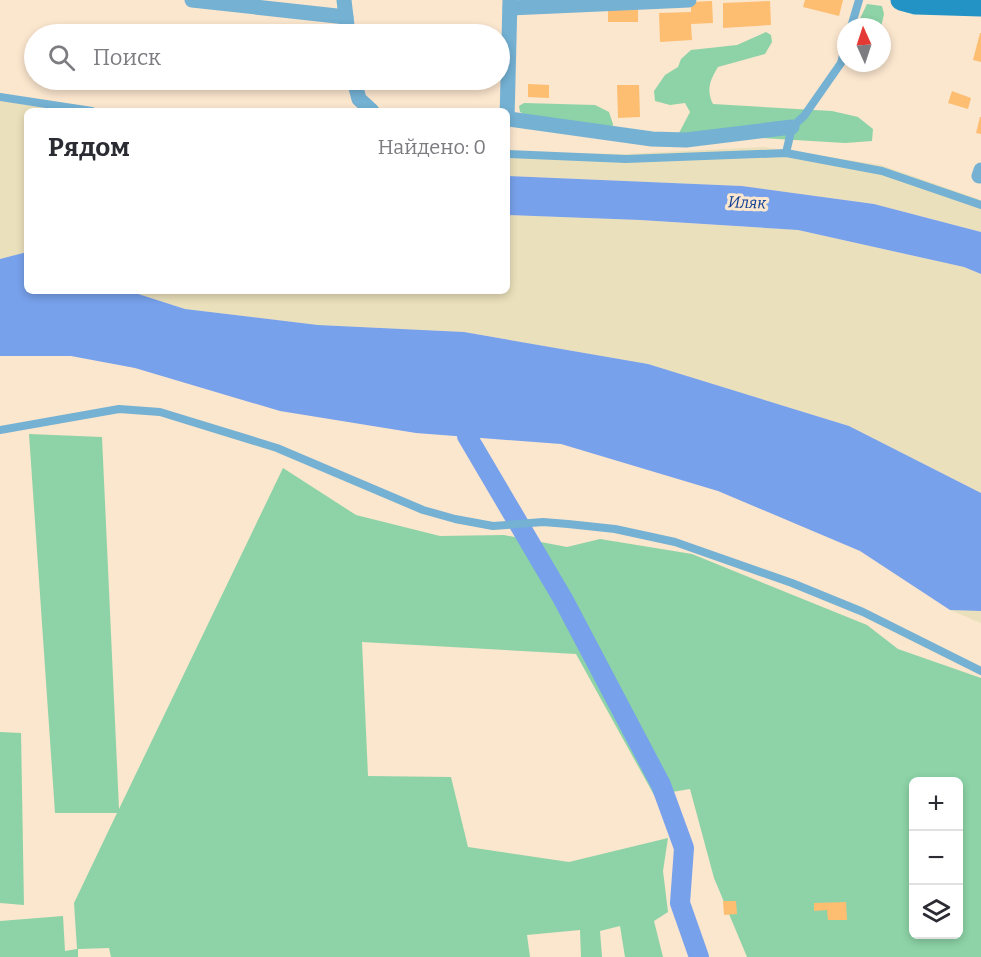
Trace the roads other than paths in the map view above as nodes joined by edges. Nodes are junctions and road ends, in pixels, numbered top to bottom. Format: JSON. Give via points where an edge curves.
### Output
{"nodes":[{"id":1,"x":192,"y":0,"type":"edge"},
{"id":2,"x":344,"y":0,"type":"edge"},
{"id":3,"x":688,"y":0,"type":"edge"},
{"id":4,"x":858,"y":0,"type":"edge"},
{"id":5,"x":901,"y":0,"type":"edge"},
{"id":6,"x":510,"y":4,"type":"edge"},
{"id":7,"x":981,"y":6,"type":"edge"},
{"id":8,"x":346,"y":17,"type":"junction"},
{"id":9,"x":853,"y":18,"type":"edge"},
{"id":10,"x":347,"y":24,"type":"edge"},
{"id":11,"x":510,"y":24,"type":"edge"},
{"id":12,"x":837,"y":69,"type":"edge"},
{"id":13,"x":357,"y":90,"type":"edge"},
{"id":14,"x":509,"y":90,"type":"edge"},
{"id":15,"x":0,"y":96,"type":"edge"},
{"id":16,"x":74,"y":108,"type":"edge"},
{"id":17,"x":369,"y":108,"type":"edge"},
{"id":18,"x":508,"y":108,"type":"edge"},
{"id":19,"x":510,"y":119,"type":"edge"},
{"id":20,"x":792,"y":128,"type":"junction"},
{"id":21,"x":786,"y":153,"type":"junction"},
{"id":22,"x":510,"y":154,"type":"edge"},
{"id":23,"x":981,"y":205,"type":"edge"},
{"id":24,"x":0,"y":430,"type":"edge"},
{"id":25,"x":981,"y":671,"type":"edge"}],
"edges":[{"from":1,"to":8,"type":"street"},
{"from":2,"to":8,"type":"street"},
{"from":3,"to":6,"type":"street"},
{"from":4,"to":9,"type":"lane"},
{"from":5,"to":7,"type":"street"},
{"from":6,"to":11,"type":"street"},
{"from":8,"to":10,"type":"street"},
{"from":12,"to":20,"type":"lane"},
{"from":13,"to":17,"type":"street","via":[[359,99]]},
{"from":14,"to":18,"type":"street"},
{"from":15,"to":16,"type":"lane"},
{"from":19,"to":20,"type":"street","via":[[652,140]]},
{"from":20,"to":21,"type":"lane"},
{"from":21,"to":22,"type":"lane","via":[[626,159]]},
{"from":21,"to":23,"type":"lane","via":[[882,171]]},
{"from":24,"to":25,"type":"lane","via":[[119,409],[160,412],[277,448],[423,510],[455,519],[494,525],[543,522],[615,529],[675,542],[863,612]]}]}
